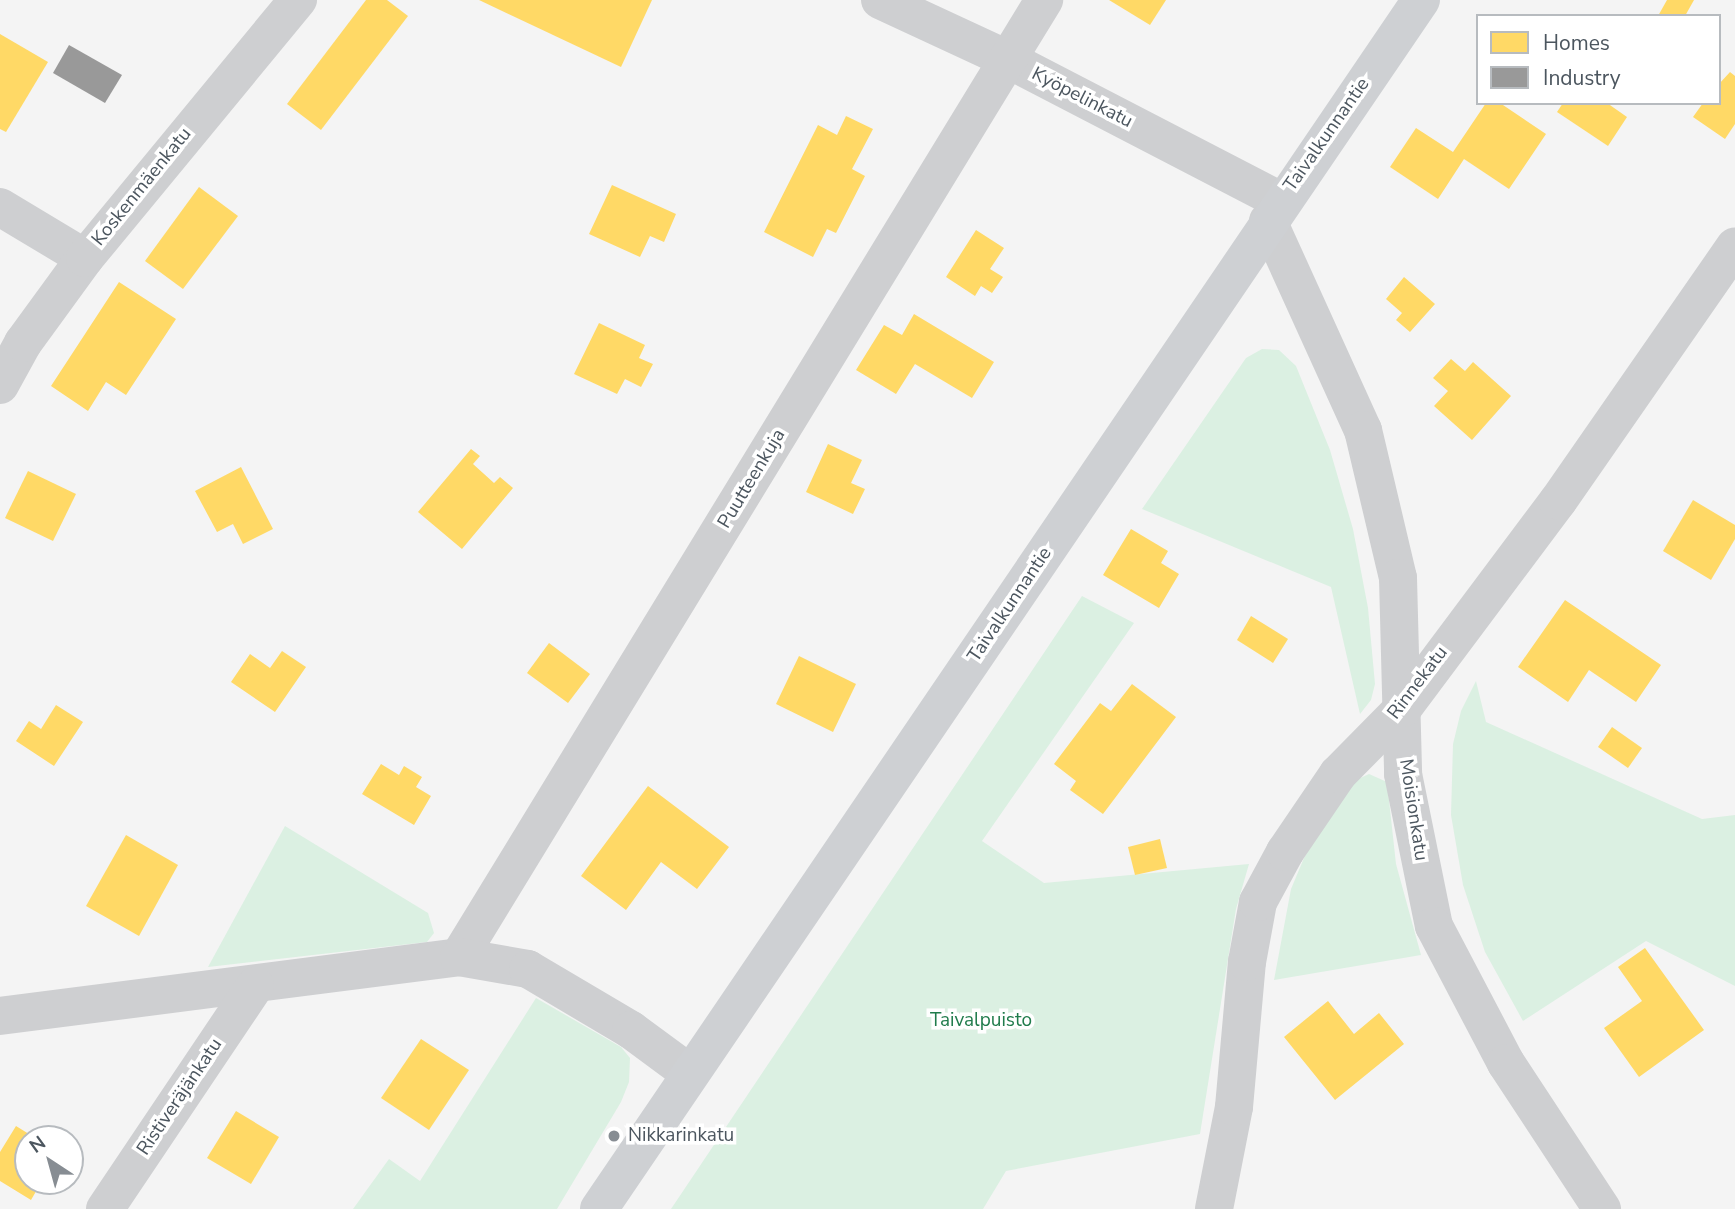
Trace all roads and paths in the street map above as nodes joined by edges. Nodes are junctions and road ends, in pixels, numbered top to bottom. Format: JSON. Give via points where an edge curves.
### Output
{"nodes":[{"id":1,"x":298,"y":0,"type":"edge"},
{"id":2,"x":880,"y":0,"type":"edge"},
{"id":3,"x":1044,"y":0,"type":"edge"},
{"id":4,"x":1421,"y":0,"type":"edge"},
{"id":5,"x":1009,"y":60,"type":"junction"},
{"id":6,"x":0,"y":207,"type":"edge"},
{"id":7,"x":1275,"y":211,"type":"junction"},
{"id":8,"x":1735,"y":246,"type":"edge"},
{"id":9,"x":85,"y":258,"type":"junction"},
{"id":10,"x":0,"y":385,"type":"edge"},
{"id":11,"x":1403,"y":708,"type":"junction"},
{"id":12,"x":459,"y":957,"type":"junction"},
{"id":13,"x":255,"y":986,"type":"junction"},
{"id":14,"x":0,"y":1016,"type":"edge"},
{"id":15,"x":688,"y":1072,"type":"junction"},
{"id":16,"x":105,"y":1209,"type":"edge"},
{"id":17,"x":598,"y":1209,"type":"edge"},
{"id":18,"x":1214,"y":1209,"type":"edge"},
{"id":19,"x":1602,"y":1209,"type":"edge"}],
"edges":[{"from":1,"to":9,"type":"street","name":"Koskenmäenkatu"},
{"from":2,"to":5,"type":"street","name":"Kyöpelinkatu"},
{"from":3,"to":5,"type":"street","name":"Puutteenkuja"},
{"from":4,"to":7,"type":"main road","name":"Taivalkunnantie"},
{"from":5,"to":7,"type":"street","name":"Kyöpelinkatu"},
{"from":5,"to":12,"type":"street","name":"Puutteenkuja"},
{"from":6,"to":9,"type":"street"},
{"from":7,"to":11,"type":"street","name":"Moisionkatu","via":[[1363,430],[1398,578]]},
{"from":7,"to":15,"type":"main road","name":"Taivalkunnantie","via":[[830,873]]},
{"from":8,"to":11,"type":"street","name":"Rinnekatu","via":[[1558,501]]},
{"from":9,"to":10,"type":"street","name":"Koskenmäenkatu","via":[[23,343]]},
{"from":11,"to":18,"type":"street","name":"Rinnekatu","via":[[1338,774],[1285,852],[1258,902],[1247,961],[1234,1107]]},
{"from":11,"to":19,"type":"street","name":"Moisionkatu","via":[[1403,774],[1434,926],[1506,1063]]},
{"from":12,"to":13,"type":"street"},
{"from":12,"to":15,"type":"street","via":[[528,968],[631,1030]]},
{"from":13,"to":14,"type":"street"},
{"from":13,"to":16,"type":"street","name":"Ristiveräjänkatu"},
{"from":15,"to":17,"type":"main road","name":"Taivalkunnantie"}]}
